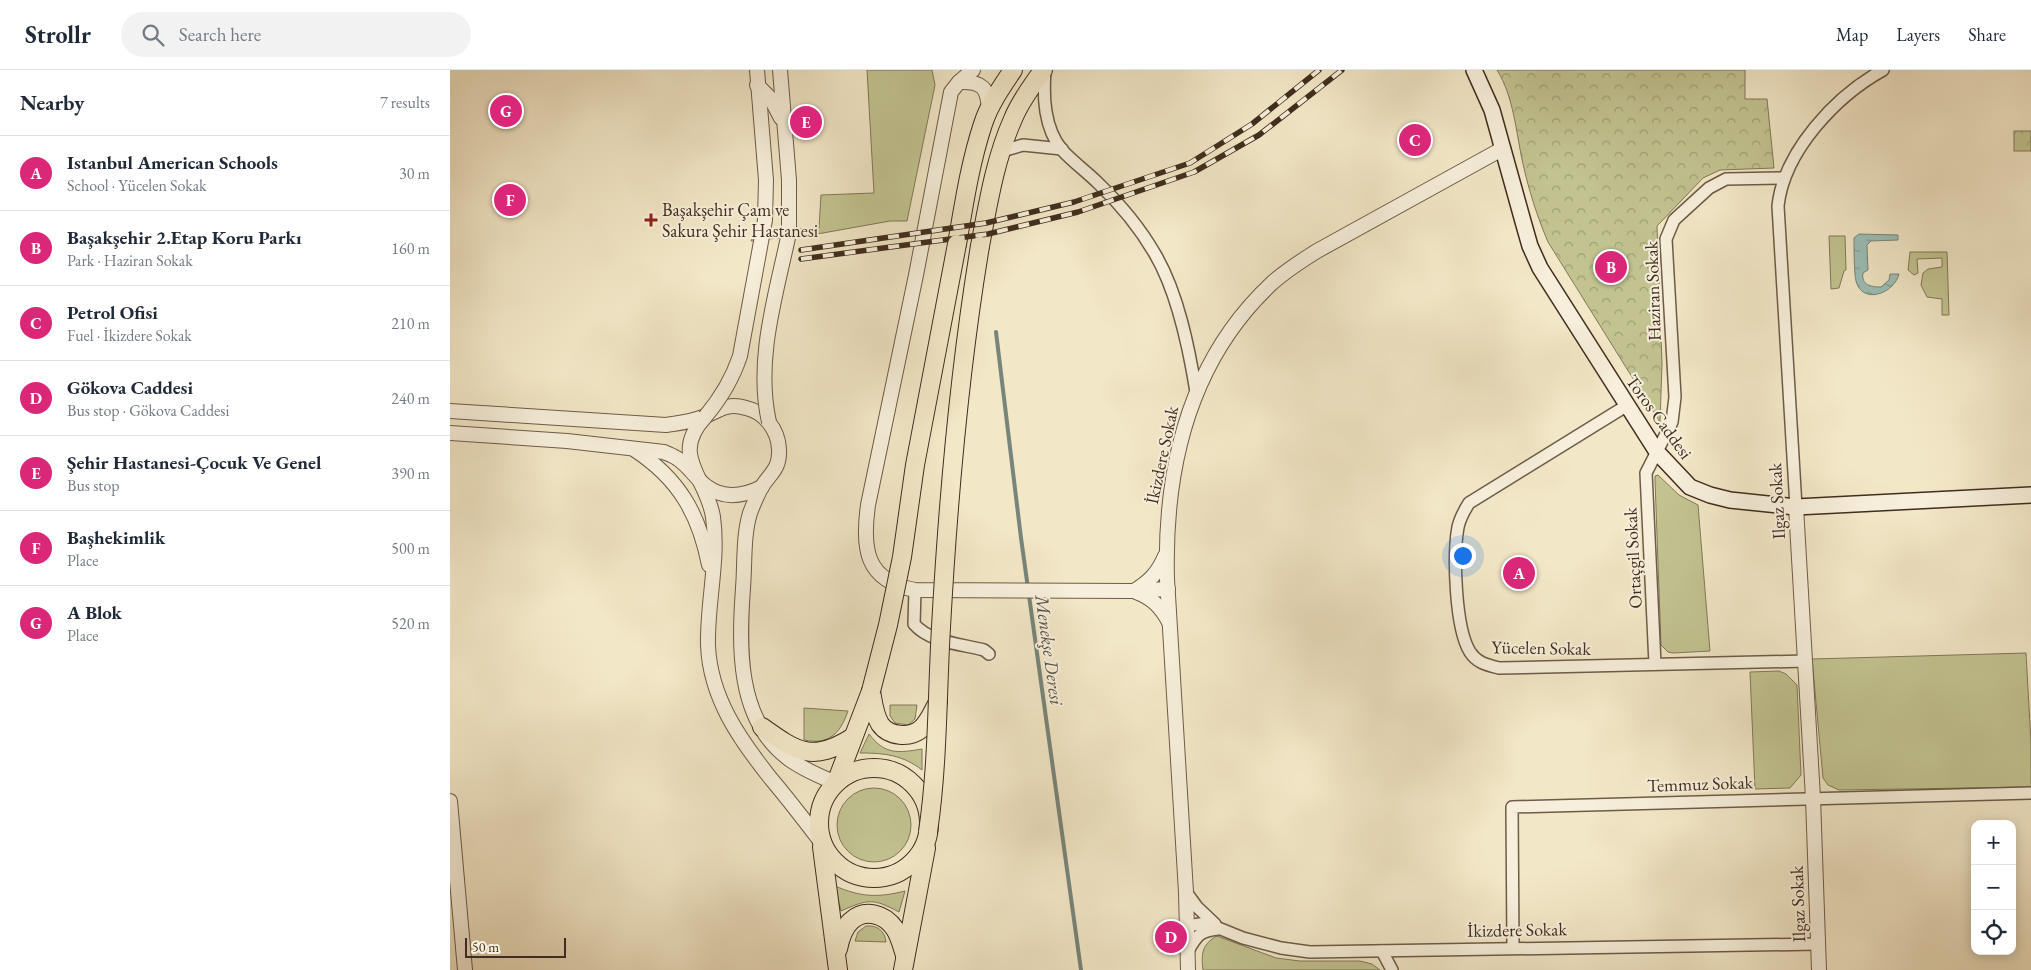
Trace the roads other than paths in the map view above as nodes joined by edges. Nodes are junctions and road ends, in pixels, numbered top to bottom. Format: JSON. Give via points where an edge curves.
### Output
{"nodes":[{"id":1,"x":756,"y":70,"type":"edge"},
{"id":2,"x":780,"y":70,"type":"edge"},
{"id":3,"x":973,"y":70,"type":"edge"},
{"id":4,"x":1013,"y":70,"type":"edge"},
{"id":5,"x":1044,"y":70,"type":"edge"},
{"id":6,"x":1883,"y":70,"type":"edge"},
{"id":7,"x":1474,"y":73,"type":"edge"},
{"id":8,"x":959,"y":82,"type":"junction"},
{"id":9,"x":757,"y":85,"type":"junction"},
{"id":10,"x":989,"y":111,"type":"junction"},
{"id":11,"x":785,"y":126,"type":"junction"},
{"id":12,"x":1502,"y":149,"type":"junction"},
{"id":13,"x":1062,"y":150,"type":"junction"},
{"id":14,"x":1002,"y":152,"type":"junction"},
{"id":15,"x":1784,"y":178,"type":"junction"},
{"id":16,"x":766,"y":205,"type":"junction"},
{"id":17,"x":790,"y":221,"type":"junction"},
{"id":18,"x":1196,"y":392,"type":"junction"},
{"id":19,"x":1626,"y":406,"type":"junction"},
{"id":20,"x":450,"y":411,"type":"edge"},
{"id":21,"x":705,"y":417,"type":"junction"},
{"id":22,"x":769,"y":422,"type":"junction"},
{"id":23,"x":451,"y":434,"type":"edge"},
{"id":24,"x":634,"y":449,"type":"junction"},
{"id":25,"x":1657,"y":452,"type":"junction"},
{"id":26,"x":696,"y":475,"type":"junction"},
{"id":27,"x":762,"y":487,"type":"junction"},
{"id":28,"x":2031,"y":495,"type":"edge"},
{"id":29,"x":1796,"y":507,"type":"junction"},
{"id":30,"x":1166,"y":551,"type":"junction"},
{"id":31,"x":711,"y":580,"type":"junction"},
{"id":32,"x":1168,"y":589,"type":"junction"},
{"id":33,"x":914,"y":590,"type":"junction"},
{"id":34,"x":1126,"y":591,"type":"junction"},
{"id":35,"x":1170,"y":622,"type":"junction"},
{"id":36,"x":989,"y":654,"type":"dead end"},
{"id":37,"x":1806,"y":661,"type":"junction"},
{"id":38,"x":1655,"y":664,"type":"junction"},
{"id":39,"x":871,"y":690,"type":"junction"},
{"id":40,"x":938,"y":702,"type":"junction"},
{"id":41,"x":762,"y":728,"type":"junction"},
{"id":42,"x":853,"y":737,"type":"junction"},
{"id":43,"x":836,"y":783,"type":"junction"},
{"id":44,"x":2031,"y":793,"type":"edge"},
{"id":45,"x":1813,"y":798,"type":"junction"},
{"id":46,"x":450,"y":801,"type":"edge"},
{"id":47,"x":928,"y":832,"type":"junction"},
{"id":48,"x":821,"y":842,"type":"junction"},
{"id":49,"x":1186,"y":892,"type":"junction"},
{"id":50,"x":1187,"y":926,"type":"junction"},
{"id":51,"x":1220,"y":929,"type":"junction"},
{"id":52,"x":1818,"y":944,"type":"junction"},
{"id":53,"x":1514,"y":948,"type":"junction"},
{"id":54,"x":1188,"y":950,"type":"junction"},
{"id":55,"x":1382,"y":951,"type":"junction"},
{"id":56,"x":837,"y":962,"type":"edge"},
{"id":57,"x":904,"y":963,"type":"edge"},
{"id":58,"x":465,"y":970,"type":"edge"},
{"id":59,"x":1188,"y":970,"type":"edge"},
{"id":60,"x":1392,"y":970,"type":"edge"},
{"id":61,"x":1819,"y":970,"type":"edge"}],
"edges":[{"from":1,"to":9,"type":"street"},
{"from":2,"to":11,"type":"street"},
{"from":3,"to":8,"type":"street"},
{"from":4,"to":10,"type":"main road"},
{"from":5,"to":13,"type":"street","via":[[1046,112]]},
{"from":5,"to":14,"type":"main road","via":[[1012,119]]},
{"from":6,"to":15,"type":"street","name":"Ilgaz Sokak","via":[[1845,96],[1826,115]]},
{"from":7,"to":12,"type":"main road","name":"Toros Caddesi","via":[[1492,110]]},
{"from":8,"to":10,"type":"street","via":[[976,82],[982,87],[987,92]]},
{"from":8,"to":33,"type":"street","via":[[951,92],[865,527],[866,548],[874,567],[885,580]]},
{"from":9,"to":11,"type":"street","via":[[771,99]]},
{"from":9,"to":16,"type":"street"},
{"from":10,"to":39,"type":"main road","bridge":true,"via":[[971,165],[915,465],[902,556]]},
{"from":11,"to":17,"type":"street"},
{"from":12,"to":18,"type":"street","name":"İkizdere Sokak","via":[[1289,269],[1270,285],[1230,332]]},
{"from":12,"to":19,"type":"main road","name":"Toros Caddesi","via":[[1530,246],[1540,268]]},
{"from":13,"to":14,"type":"street","via":[[1023,145]]},
{"from":13,"to":18,"type":"street","via":[[1136,225],[1156,256],[1182,326]]},
{"from":14,"to":40,"type":"main road","bridge":true,"via":[[980,246],[962,370],[944,583]]},
{"from":15,"to":25,"type":"street","name":"Haziran Sokak","via":[[1726,179],[1709,188],[1674,220],[1666,239],[1675,397],[1672,422]]},
{"from":15,"to":29,"type":"street","name":"Ilgaz Sokak","via":[[1778,206]]},
{"from":16,"to":17,"type":"street","via":[[782,210]]},
{"from":16,"to":21,"type":"street","bridge":true,"via":[[740,356],[722,397]]},
{"from":17,"to":22,"type":"street","bridge":true,"via":[[765,352],[763,384]]},
{"from":18,"to":30,"type":"street","name":"İkizdere Sokak","via":[[1175,465]]},
{"from":19,"to":25,"type":"main road","name":"Toros Caddesi"},
{"from":19,"to":38,"type":"street","name":"Yücelen Sokak","via":[[1469,503],[1458,526],[1456,546],[1459,613],[1470,654],[1482,664],[1499,668]]},
{"from":20,"to":21,"type":"street","via":[[666,425]]},
{"from":21,"to":22,"type":"street","bridge":true,"via":[[717,409],[745,407]]},
{"from":21,"to":26,"type":"street","via":[[691,438],[689,451]]},
{"from":22,"to":27,"type":"street","via":[[776,435],[778,463]]},
{"from":23,"to":24,"type":"street"},
{"from":24,"to":26,"type":"street","via":[[664,452]]},
{"from":24,"to":31,"type":"street","via":[[660,469],[694,514],[704,539]]},
{"from":25,"to":29,"type":"main road","name":"Toros Caddesi","via":[[1690,487],[1710,495]]},
{"from":25,"to":38,"type":"street","name":"Ortaçgil Sokak","via":[[1646,473]]},
{"from":26,"to":27,"type":"street","via":[[719,494],[748,494]]},
{"from":26,"to":31,"type":"street","via":[[707,495],[712,515],[715,566]]},
{"from":27,"to":41,"type":"street","via":[[749,518],[740,653],[749,698]]},
{"from":28,"to":29,"type":"main road","name":"Toros Caddesi"},
{"from":29,"to":37,"type":"street","name":"Ilgaz Sokak"},
{"from":30,"to":32,"type":"street","name":"İkizdere Sokak"},
{"from":30,"to":34,"type":"street","via":[[1153,578]]},
{"from":31,"to":48,"type":"street","via":[[708,647],[722,703],[740,739]]},
{"from":32,"to":34,"type":"street"},
{"from":32,"to":35,"type":"street","name":"İkizdere Sokak"},
{"from":33,"to":34,"type":"street"},
{"from":33,"to":36,"type":"street","via":[[914,624],[920,632]]},
{"from":34,"to":35,"type":"street","via":[[1144,595],[1156,603]]},
{"from":35,"to":49,"type":"street","name":"İkizdere Sokak"},
{"from":37,"to":38,"type":"street","name":"Yücelen Sokak"},
{"from":37,"to":45,"type":"street","name":"Ilgaz Sokak"},
{"from":39,"to":40,"type":"main road","bridge":true,"via":[[875,713],[882,726],[894,735],[911,734],[922,728]]},
{"from":39,"to":42,"type":"main road"},
{"from":40,"to":47,"type":"main road","bridge":true,"via":[[934,792]]},
{"from":41,"to":42,"type":"main road","via":[[803,752],[839,747]]},
{"from":41,"to":43,"type":"street","via":[[774,746],[788,758]]},
{"from":42,"to":43,"type":"main road"},
{"from":43,"to":47,"type":"main road","bridge":true,"via":[[850,773],[866,768],[900,774],[914,785],[923,799],[929,815]]},
{"from":43,"to":48,"type":"main road","via":[[820,810],[818,827]]},
{"from":44,"to":45,"type":"street","name":"Temmuz Sokak"},
{"from":45,"to":52,"type":"street","name":"Ilgaz Sokak"},
{"from":45,"to":53,"type":"street","name":"Temmuz Sokak","via":[[1512,808]]},
{"from":46,"to":58,"type":"street"},
{"from":47,"to":48,"type":"main road","via":[[923,849],[912,864],[897,874],[879,879],[861,877],[844,870],[830,858]]},
{"from":47,"to":57,"type":"main road"},
{"from":48,"to":56,"type":"main road"},
{"from":49,"to":50,"type":"street","name":"İkizdere Sokak"},
{"from":49,"to":51,"type":"street"},
{"from":50,"to":51,"type":"street","via":[[1206,923]]},
{"from":50,"to":54,"type":"street","name":"İkizdere Sokak"},
{"from":51,"to":54,"type":"street","via":[[1199,934]]},
{"from":51,"to":55,"type":"street","name":"İkizdere Sokak","via":[[1281,948],[1310,952]]},
{"from":52,"to":53,"type":"street","name":"İkizdere Sokak"},
{"from":52,"to":61,"type":"street","name":"Ilgaz Sokak"},
{"from":53,"to":55,"type":"street","name":"İkizdere Sokak"},
{"from":54,"to":59,"type":"street","name":"İkizdere Sokak"},
{"from":55,"to":60,"type":"street"},
{"from":56,"to":57,"type":"main road","via":[[842,934],[851,920],[866,913],[882,916],[895,928]]}]}
